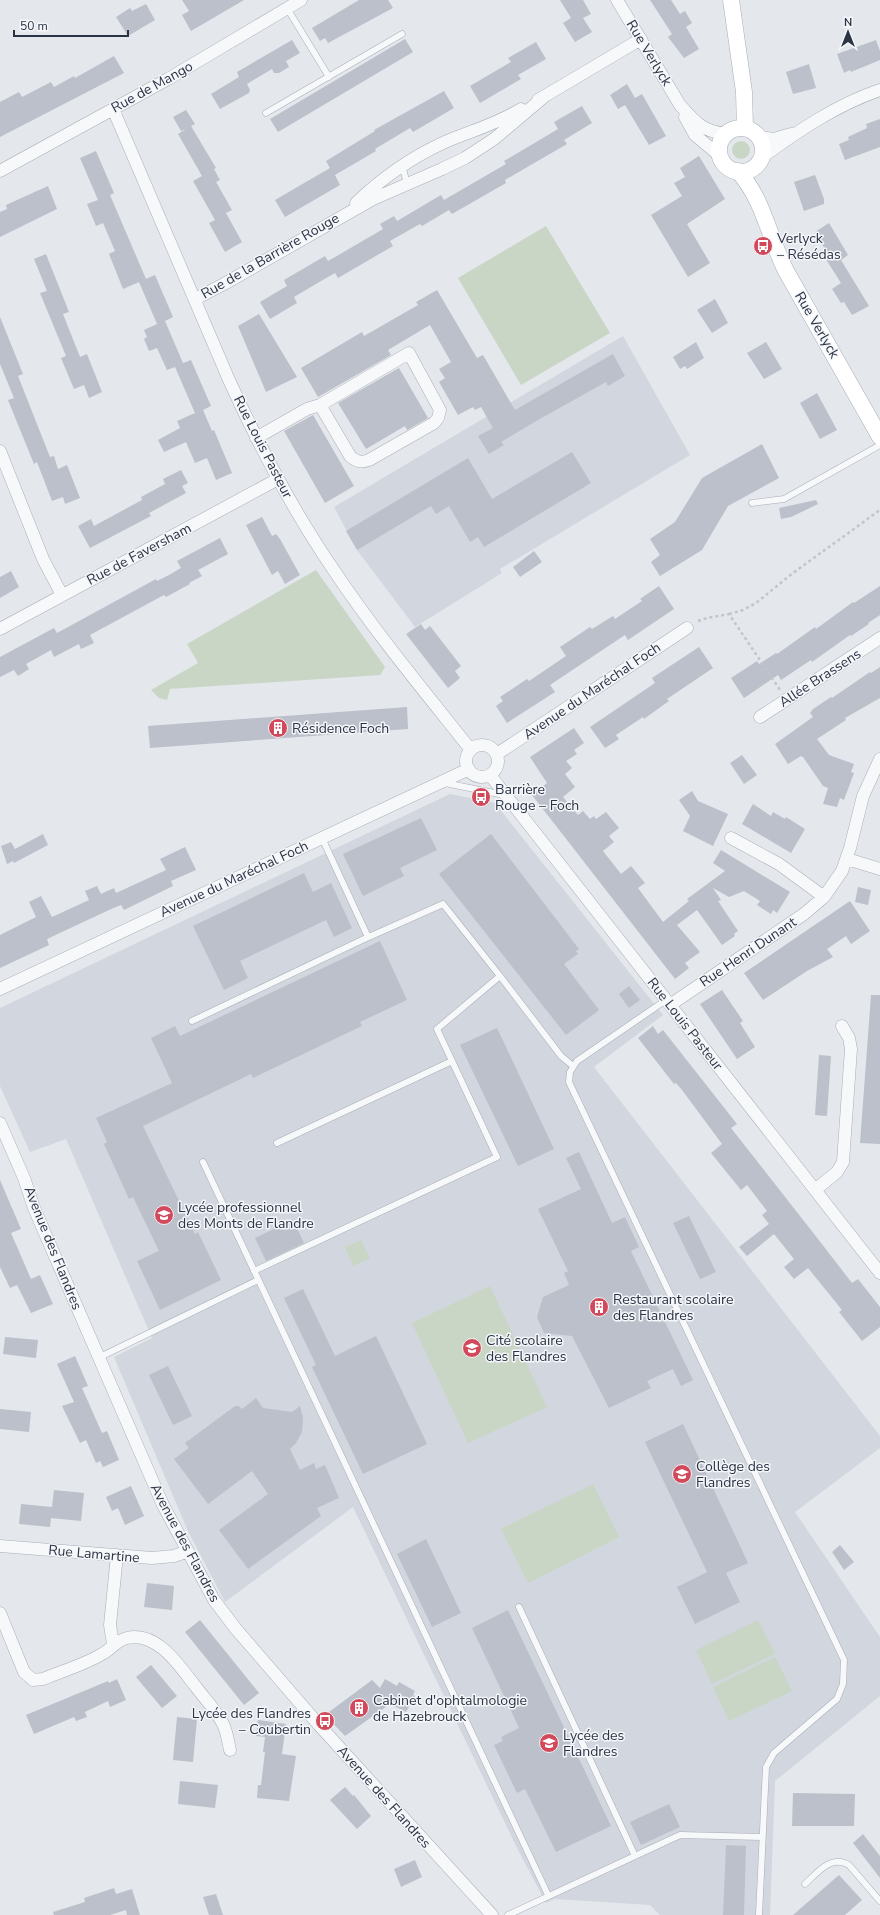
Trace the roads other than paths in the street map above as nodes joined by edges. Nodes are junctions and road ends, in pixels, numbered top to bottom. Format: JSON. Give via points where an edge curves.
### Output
{"nodes":[{"id":1,"x":301,"y":0,"type":"edge"},
{"id":2,"x":617,"y":0,"type":"edge"},
{"id":3,"x":731,"y":0,"type":"edge"},
{"id":4,"x":287,"y":8,"type":"junction"},
{"id":5,"x":402,"y":34,"type":"dead end"},
{"id":6,"x":641,"y":39,"type":"junction"},
{"id":7,"x":329,"y":77,"type":"junction"},
{"id":8,"x":880,"y":90,"type":"edge"},
{"id":9,"x":545,"y":96,"type":"junction"},
{"id":10,"x":680,"y":105,"type":"junction"},
{"id":11,"x":113,"y":109,"type":"junction"},
{"id":12,"x":266,"y":113,"type":"dead end"},
{"id":13,"x":745,"y":128,"type":"junction"},
{"id":14,"x":803,"y":129,"type":"junction"},
{"id":15,"x":474,"y":131,"type":"junction"},
{"id":16,"x":727,"y":133,"type":"junction"},
{"id":17,"x":759,"y":137,"type":"junction"},
{"id":18,"x":484,"y":146,"type":"junction"},
{"id":19,"x":720,"y":156,"type":"junction"},
{"id":20,"x":760,"y":161,"type":"junction"},
{"id":21,"x":402,"y":166,"type":"junction"},
{"id":22,"x":0,"y":171,"type":"edge"},
{"id":23,"x":738,"y":171,"type":"junction"},
{"id":24,"x":407,"y":183,"type":"junction"},
{"id":25,"x":762,"y":209,"type":"junction"},
{"id":26,"x":345,"y":213,"type":"junction"},
{"id":27,"x":195,"y":299,"type":"junction"},
{"id":28,"x":320,"y":405,"type":"junction"},
{"id":29,"x":880,"y":437,"type":"edge"},
{"id":30,"x":256,"y":438,"type":"junction"},
{"id":31,"x":880,"y":445,"type":"edge"},
{"id":32,"x":0,"y":451,"type":"edge"},
{"id":33,"x":278,"y":479,"type":"junction"},
{"id":34,"x":752,"y":503,"type":"dead end"},
{"id":35,"x":62,"y":596,"type":"junction"},
{"id":36,"x":687,"y":628,"type":"road end"},
{"id":37,"x":0,"y":629,"type":"edge"},
{"id":38,"x":880,"y":638,"type":"edge"},
{"id":39,"x":760,"y":717,"type":"dead end"},
{"id":40,"x":471,"y":750,"type":"junction"},
{"id":41,"x":497,"y":754,"type":"junction"},
{"id":42,"x":880,"y":759,"type":"edge"},
{"id":43,"x":469,"y":769,"type":"junction"},
{"id":44,"x":490,"y":775,"type":"junction"},
{"id":45,"x":441,"y":782,"type":"junction"},
{"id":46,"x":505,"y":795,"type":"junction"},
{"id":47,"x":322,"y":838,"type":"junction"},
{"id":48,"x":731,"y":838,"type":"dead end"},
{"id":49,"x":847,"y":859,"type":"junction"},
{"id":50,"x":880,"y":869,"type":"edge"},
{"id":51,"x":824,"y":897,"type":"junction"},
{"id":52,"x":368,"y":938,"type":"junction"},
{"id":53,"x":500,"y":976,"type":"junction"},
{"id":54,"x":0,"y":989,"type":"edge"},
{"id":55,"x":668,"y":1002,"type":"junction"},
{"id":56,"x":192,"y":1021,"type":"dead end"},
{"id":57,"x":842,"y":1026,"type":"dead end"},
{"id":58,"x":452,"y":1061,"type":"junction"},
{"id":59,"x":573,"y":1066,"type":"junction"},
{"id":60,"x":0,"y":1123,"type":"edge"},
{"id":61,"x":277,"y":1143,"type":"dead end"},
{"id":62,"x":204,"y":1162,"type":"dead end"},
{"id":63,"x":815,"y":1190,"type":"junction"},
{"id":64,"x":254,"y":1271,"type":"junction"},
{"id":65,"x":880,"y":1273,"type":"edge"},
{"id":66,"x":258,"y":1280,"type":"junction"},
{"id":67,"x":98,"y":1358,"type":"junction"},
{"id":68,"x":0,"y":1546,"type":"edge"},
{"id":69,"x":186,"y":1552,"type":"junction"},
{"id":70,"x":117,"y":1555,"type":"junction"},
{"id":71,"x":519,"y":1607,"type":"dead end"},
{"id":72,"x":0,"y":1613,"type":"edge"},
{"id":73,"x":113,"y":1644,"type":"junction"},
{"id":74,"x":230,"y":1750,"type":"dead end"},
{"id":75,"x":762,"y":1837,"type":"junction"},
{"id":76,"x":634,"y":1856,"type":"junction"},
{"id":77,"x":805,"y":1884,"type":"dead end"},
{"id":78,"x":548,"y":1895,"type":"junction"},
{"id":79,"x":880,"y":1901,"type":"edge"},
{"id":80,"x":492,"y":1915,"type":"edge"},
{"id":81,"x":508,"y":1915,"type":"edge"},
{"id":82,"x":759,"y":1915,"type":"edge"}],
"edges":[{"from":1,"to":4,"type":"street","name":"Rue de Mango"},
{"from":2,"to":6,"type":"street","name":"Rue Verlyck"},
{"from":3,"to":13,"type":"street","via":[[744,92]]},
{"from":4,"to":7,"type":"lane"},
{"from":4,"to":11,"type":"street","name":"Rue de Mango"},
{"from":5,"to":7,"type":"lane"},
{"from":6,"to":9,"type":"street","name":"Rue de la Barrière Rouge"},
{"from":6,"to":10,"type":"street","name":"Rue Verlyck"},
{"from":7,"to":12,"type":"lane"},
{"from":8,"to":14,"type":"street","via":[[841,106]]},
{"from":9,"to":15,"type":"street","name":"Rue de la Barrière Rouge","via":[[505,118]]},
{"from":9,"to":18,"type":"street","name":"Rue de la Barrière Rouge"},
{"from":10,"to":16,"type":"street","name":"Rue Verlyck","via":[[699,125],[713,132]]},
{"from":10,"to":19,"type":"street","name":"Rue Verlyck","via":[[692,130]]},
{"from":11,"to":22,"type":"street","name":"Rue de Mango"},
{"from":11,"to":27,"type":"street","name":"Rue Louis Pasteur"},
{"from":13,"to":16,"type":"street","via":[[736,128]]},
{"from":13,"to":17,"type":"street","via":[[752,130]]},
{"from":14,"to":17,"type":"street","via":[[778,138]]},
{"from":14,"to":20,"type":"street"},
{"from":15,"to":18,"type":"lane"},
{"from":15,"to":21,"type":"street","name":"Rue de la Barrière Rouge","via":[[428,151]]},
{"from":16,"to":19,"type":"street","via":[[720,143]]},
{"from":17,"to":20,"type":"street","via":[[763,149]]},
{"from":18,"to":24,"type":"street","name":"Rue de la Barrière Rouge","via":[[442,170]]},
{"from":19,"to":23,"type":"street","via":[[725,165]]},
{"from":20,"to":23,"type":"street","via":[[748,170]]},
{"from":20,"to":25,"type":"street","name":"Rue Verlyck"},
{"from":21,"to":24,"type":"lane"},
{"from":21,"to":26,"type":"street","name":"Rue de la Barrière Rouge","via":[[376,184]]},
{"from":23,"to":25,"type":"street","name":"Rue Verlyck","via":[[748,183]]},
{"from":24,"to":26,"type":"street","name":"Rue de la Barrière Rouge"},
{"from":25,"to":29,"type":"street","name":"Rue Verlyck","via":[[776,251],[786,271]]},
{"from":26,"to":27,"type":"street","name":"Rue de la Barrière Rouge"},
{"from":27,"to":30,"type":"street","name":"Rue Louis Pasteur"},
{"from":28,"to":28,"type":"street","via":[[350,456],[360,462],[370,460],[434,423],[440,410],[409,353]]},
{"from":28,"to":30,"type":"street","via":[[307,408]]},
{"from":30,"to":33,"type":"street","name":"Rue Louis Pasteur"},
{"from":31,"to":34,"type":"lane","via":[[784,499]]},
{"from":32,"to":35,"type":"street","via":[[43,558]]},
{"from":33,"to":35,"type":"street","name":"Rue de Faversham"},
{"from":33,"to":40,"type":"street","name":"Rue Louis Pasteur","via":[[342,582]]},
{"from":35,"to":37,"type":"street","name":"Rue de Faversham"},
{"from":36,"to":41,"type":"street","name":"Avenue du Maréchal Foch"},
{"from":38,"to":39,"type":"street","name":"Allée Brassens"},
{"from":40,"to":41,"type":"street","via":[[484,746]]},
{"from":40,"to":43,"type":"street","via":[[467,759]]},
{"from":41,"to":44,"type":"street","via":[[498,765]]},
{"from":42,"to":49,"type":"street","name":"Rue Henri Dunant","via":[[863,796]]},
{"from":43,"to":44,"type":"street","via":[[479,777]]},
{"from":43,"to":45,"type":"street","name":"Avenue du Maréchal Foch"},
{"from":44,"to":46,"type":"street","name":"Rue Louis Pasteur"},
{"from":45,"to":46,"type":"lane"},
{"from":45,"to":47,"type":"street","name":"Avenue du Maréchal Foch"},
{"from":46,"to":55,"type":"street","name":"Rue Louis Pasteur"},
{"from":47,"to":52,"type":"lane"},
{"from":47,"to":54,"type":"street","name":"Avenue du Maréchal Foch"},
{"from":48,"to":51,"type":"street","via":[[779,864]]},
{"from":49,"to":50,"type":"street"},
{"from":49,"to":51,"type":"street","name":"Rue Henri Dunant","via":[[839,877]]},
{"from":51,"to":55,"type":"street","name":"Rue Henri Dunant","via":[[804,914]]},
{"from":52,"to":53,"type":"lane","via":[[444,904]]},
{"from":52,"to":56,"type":"lane"},
{"from":53,"to":58,"type":"lane","via":[[437,1029]]},
{"from":53,"to":59,"type":"lane","via":[[562,1056]]},
{"from":55,"to":59,"type":"lane"},
{"from":55,"to":63,"type":"street","name":"Rue Louis Pasteur"},
{"from":57,"to":63,"type":"street","via":[[849,1038],[851,1049],[843,1162],[837,1172]]},
{"from":58,"to":61,"type":"lane"},
{"from":58,"to":64,"type":"lane","via":[[497,1156]]},
{"from":59,"to":75,"type":"lane","via":[[569,1076],[571,1087],[844,1660],[843,1684],[837,1699],[774,1753],[768,1762]]},
{"from":60,"to":67,"type":"street","name":"Avenue des Flandres"},
{"from":62,"to":64,"type":"lane"},
{"from":63,"to":65,"type":"street","name":"Rue Louis Pasteur"},
{"from":64,"to":66,"type":"lane"},
{"from":66,"to":67,"type":"lane"},
{"from":66,"to":78,"type":"lane"},
{"from":67,"to":69,"type":"street","name":"Avenue des Flandres","via":[[160,1500]]},
{"from":68,"to":70,"type":"street","name":"Rue Lamartine"},
{"from":69,"to":70,"type":"street","name":"Rue Lamartine","via":[[160,1558]]},
{"from":69,"to":80,"type":"street","name":"Avenue des Flandres","via":[[230,1622],[319,1725]]},
{"from":70,"to":73,"type":"street","via":[[110,1626]]},
{"from":71,"to":76,"type":"lane"},
{"from":72,"to":73,"type":"street","via":[[24,1672],[34,1680],[43,1679],[97,1657]]},
{"from":73,"to":74,"type":"street","via":[[128,1638],[137,1638],[151,1641],[164,1650],[217,1714],[226,1732]]},
{"from":75,"to":76,"type":"lane","via":[[680,1835]]},
{"from":75,"to":82,"type":"lane"},
{"from":76,"to":78,"type":"lane"},
{"from":77,"to":79,"type":"lane","via":[[826,1864],[834,1861],[844,1862]]},
{"from":78,"to":81,"type":"lane"}]}
